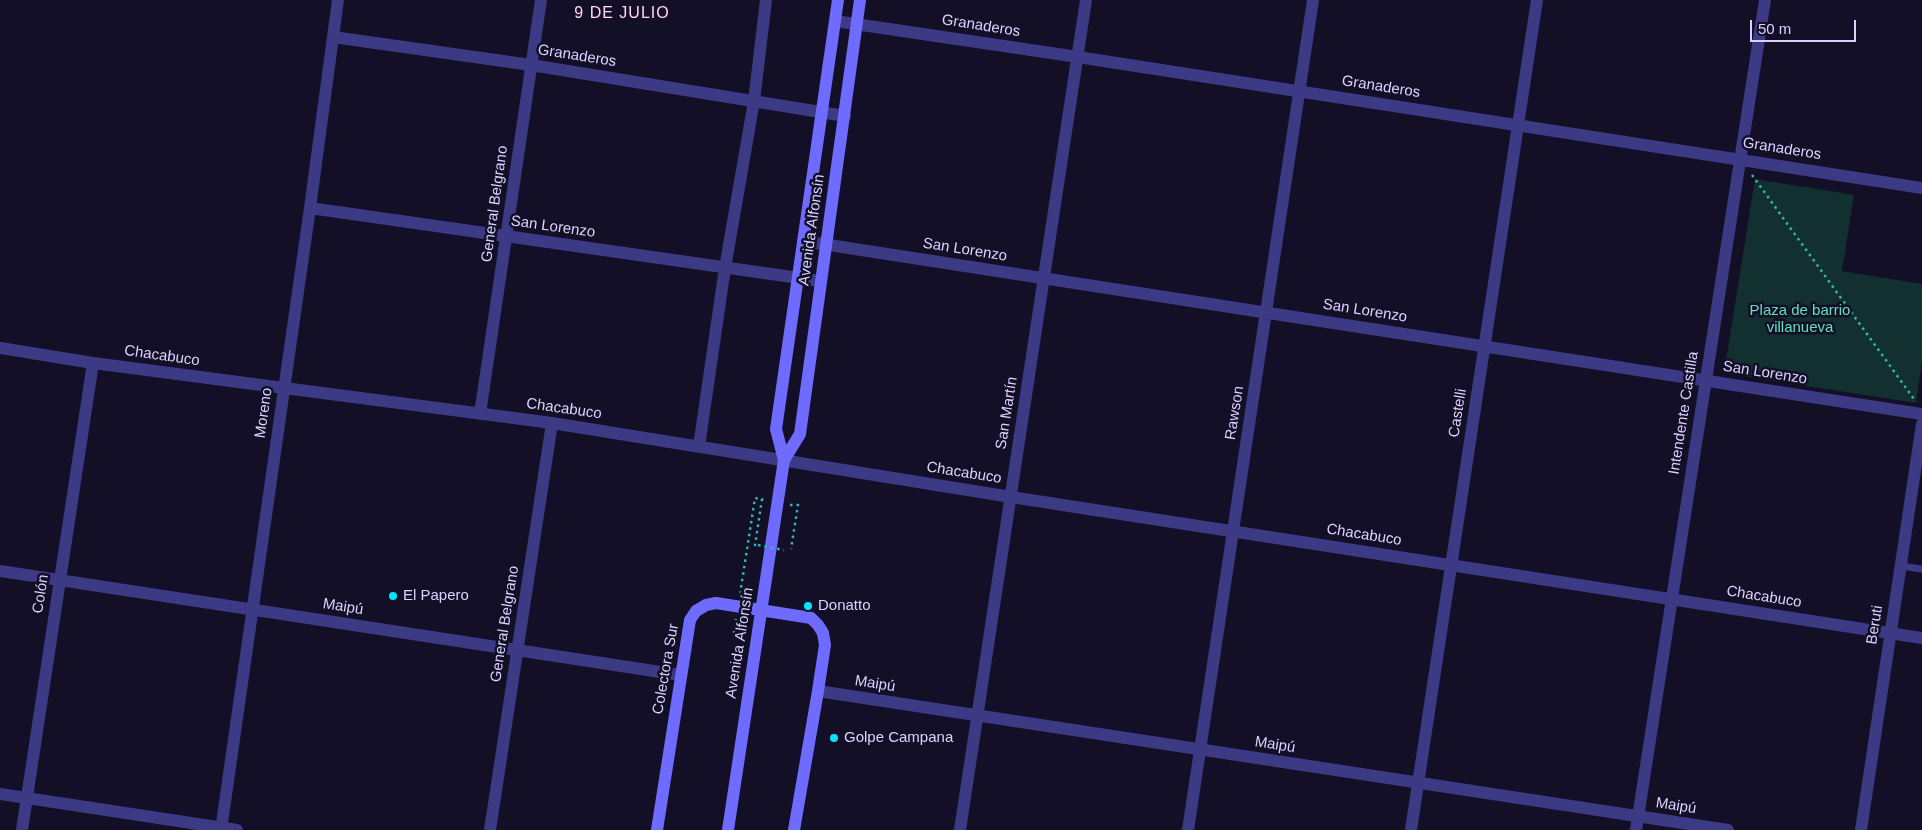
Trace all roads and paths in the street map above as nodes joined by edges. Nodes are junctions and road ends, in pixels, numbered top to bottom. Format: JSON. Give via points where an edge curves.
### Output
{"nodes":[{"id":1,"x":338,"y":0,"type":"edge"},
{"id":2,"x":541,"y":0,"type":"edge"},
{"id":3,"x":766,"y":0,"type":"edge"},
{"id":4,"x":838,"y":0,"type":"edge"},
{"id":5,"x":860,"y":0,"type":"edge"},
{"id":6,"x":1086,"y":0,"type":"edge"},
{"id":7,"x":1313,"y":0,"type":"edge"},
{"id":8,"x":1536,"y":0,"type":"edge"},
{"id":9,"x":1765,"y":0,"type":"edge"},
{"id":10,"x":835,"y":21,"type":"junction"},
{"id":11,"x":858,"y":23,"type":"junction"},
{"id":12,"x":333,"y":37,"type":"junction"},
{"id":13,"x":1078,"y":57,"type":"junction"},
{"id":14,"x":532,"y":65,"type":"junction"},
{"id":15,"x":1300,"y":91,"type":"junction"},
{"id":16,"x":754,"y":101,"type":"junction"},
{"id":17,"x":822,"y":112,"type":"junction"},
{"id":18,"x":845,"y":116,"type":"junction"},
{"id":19,"x":1518,"y":125,"type":"junction"},
{"id":20,"x":1740,"y":159,"type":"junction"},
{"id":21,"x":1922,"y":188,"type":"edge"},
{"id":22,"x":310,"y":208,"type":"junction"},
{"id":23,"x":506,"y":236,"type":"junction"},
{"id":24,"x":803,"y":241,"type":"junction"},
{"id":25,"x":826,"y":245,"type":"junction"},
{"id":26,"x":725,"y":268,"type":"junction"},
{"id":27,"x":797,"y":278,"type":"junction"},
{"id":28,"x":1044,"y":278,"type":"junction"},
{"id":29,"x":820,"y":281,"type":"junction"},
{"id":30,"x":1266,"y":312,"type":"junction"},
{"id":31,"x":1484,"y":346,"type":"junction"},
{"id":32,"x":0,"y":348,"type":"edge"},
{"id":33,"x":93,"y":363,"type":"junction"},
{"id":34,"x":1706,"y":380,"type":"junction"},
{"id":35,"x":284,"y":388,"type":"junction"},
{"id":36,"x":1919,"y":408,"type":"edge"},
{"id":37,"x":480,"y":414,"type":"junction"},
{"id":38,"x":552,"y":423,"type":"junction"},
{"id":39,"x":1922,"y":424,"type":"edge"},
{"id":40,"x":699,"y":446,"type":"junction"},
{"id":41,"x":784,"y":460,"type":"junction"},
{"id":42,"x":1011,"y":497,"type":"junction"},
{"id":43,"x":789,"y":513,"type":"dead end"},
{"id":44,"x":1233,"y":531,"type":"junction"},
{"id":45,"x":791,"y":549,"type":"dead end"},
{"id":46,"x":784,"y":550,"type":"dead end"},
{"id":47,"x":1451,"y":565,"type":"junction"},
{"id":48,"x":1901,"y":566,"type":"junction"},
{"id":49,"x":1922,"y":569,"type":"edge"},
{"id":50,"x":0,"y":571,"type":"edge"},
{"id":51,"x":60,"y":580,"type":"junction"},
{"id":52,"x":1672,"y":599,"type":"junction"},
{"id":53,"x":738,"y":606,"type":"junction"},
{"id":54,"x":253,"y":609,"type":"junction"},
{"id":55,"x":761,"y":609,"type":"junction"},
{"id":56,"x":734,"y":633,"type":"dead end"},
{"id":57,"x":1890,"y":633,"type":"junction"},
{"id":58,"x":1922,"y":638,"type":"edge"},
{"id":59,"x":518,"y":650,"type":"junction"},
{"id":60,"x":680,"y":675,"type":"junction"},
{"id":61,"x":818,"y":691,"type":"junction"},
{"id":62,"x":977,"y":716,"type":"junction"},
{"id":63,"x":1200,"y":750,"type":"junction"},
{"id":64,"x":735,"y":781,"type":"junction"},
{"id":65,"x":1418,"y":783,"type":"junction"},
{"id":66,"x":0,"y":794,"type":"edge"},
{"id":67,"x":27,"y":798,"type":"junction"},
{"id":68,"x":1638,"y":816,"type":"junction"},
{"id":69,"x":221,"y":829,"type":"edge"},
{"id":70,"x":22,"y":830,"type":"edge"},
{"id":71,"x":237,"y":830,"type":"edge"},
{"id":72,"x":490,"y":830,"type":"edge"},
{"id":73,"x":657,"y":830,"type":"edge"},
{"id":74,"x":720,"y":830,"type":"edge"},
{"id":75,"x":728,"y":830,"type":"edge"},
{"id":76,"x":734,"y":830,"type":"edge"},
{"id":77,"x":794,"y":830,"type":"edge"},
{"id":78,"x":960,"y":830,"type":"edge"},
{"id":79,"x":1188,"y":830,"type":"edge"},
{"id":80,"x":1411,"y":830,"type":"edge"},
{"id":81,"x":1636,"y":830,"type":"edge"},
{"id":82,"x":1728,"y":830,"type":"edge"},
{"id":83,"x":1860,"y":830,"type":"edge"}],
"edges":[{"from":1,"to":12,"type":"street","name":"Moreno"},
{"from":2,"to":14,"type":"street","name":"General Belgrano"},
{"from":3,"to":16,"type":"street"},
{"from":4,"to":10,"type":"main road","name":"Avenida Alfonsín"},
{"from":5,"to":11,"type":"main road","name":"Avenida Alfonsín"},
{"from":6,"to":13,"type":"street","name":"San Martín"},
{"from":7,"to":15,"type":"street","name":"Rawson"},
{"from":8,"to":19,"type":"street","name":"Castelli"},
{"from":9,"to":20,"type":"street","name":"Intendente Castilla"},
{"from":10,"to":11,"type":"street","name":"Granaderos"},
{"from":10,"to":17,"type":"main road","name":"Avenida Alfonsín"},
{"from":11,"to":13,"type":"street","name":"Granaderos"},
{"from":11,"to":18,"type":"main road","name":"Avenida Alfonsín"},
{"from":12,"to":14,"type":"street","name":"Granaderos"},
{"from":12,"to":22,"type":"street","name":"Moreno"},
{"from":13,"to":15,"type":"street","name":"Granaderos"},
{"from":13,"to":28,"type":"street","name":"San Martín"},
{"from":14,"to":16,"type":"street","name":"Granaderos"},
{"from":14,"to":23,"type":"street","name":"General Belgrano"},
{"from":15,"to":19,"type":"street","name":"Granaderos"},
{"from":15,"to":30,"type":"street","name":"Rawson"},
{"from":16,"to":17,"type":"street","name":"Granaderos"},
{"from":16,"to":26,"type":"street"},
{"from":17,"to":18,"type":"street","name":"Granaderos"},
{"from":17,"to":24,"type":"main road","name":"Avenida Alfonsín"},
{"from":18,"to":25,"type":"main road","name":"Avenida Alfonsín"},
{"from":19,"to":20,"type":"street","name":"Granaderos"},
{"from":19,"to":31,"type":"street","name":"Castelli"},
{"from":20,"to":21,"type":"street","name":"Granaderos"},
{"from":20,"to":34,"type":"street","name":"Intendente Castilla"},
{"from":20,"to":36,"type":"path"},
{"from":22,"to":23,"type":"street","name":"San Lorenzo"},
{"from":22,"to":35,"type":"street","name":"Moreno"},
{"from":23,"to":26,"type":"street","name":"San Lorenzo"},
{"from":23,"to":37,"type":"street","name":"General Belgrano"},
{"from":24,"to":25,"type":"street","name":"San Lorenzo"},
{"from":24,"to":27,"type":"main road","name":"Avenida Alfonsín"},
{"from":25,"to":28,"type":"street","name":"San Lorenzo"},
{"from":25,"to":29,"type":"main road","name":"Avenida Alfonsín"},
{"from":26,"to":27,"type":"street","name":"San Lorenzo"},
{"from":26,"to":40,"type":"street"},
{"from":27,"to":29,"type":"street","name":"San Lorenzo"},
{"from":27,"to":41,"type":"main road","name":"Avenida Alfonsín","via":[[776,429]]},
{"from":28,"to":30,"type":"street","name":"San Lorenzo"},
{"from":28,"to":42,"type":"street","name":"San Martín"},
{"from":29,"to":41,"type":"main road","name":"Avenida Alfonsín","via":[[800,434]]},
{"from":30,"to":31,"type":"street","name":"San Lorenzo"},
{"from":30,"to":44,"type":"street","name":"Rawson"},
{"from":31,"to":34,"type":"street","name":"San Lorenzo"},
{"from":31,"to":47,"type":"street","name":"Castelli"},
{"from":32,"to":33,"type":"street","name":"Chacabuco"},
{"from":33,"to":35,"type":"street","name":"Chacabuco"},
{"from":33,"to":51,"type":"street","name":"Colón"},
{"from":34,"to":36,"type":"street","name":"San Lorenzo"},
{"from":34,"to":52,"type":"street","name":"Intendente Castilla"},
{"from":35,"to":37,"type":"street","name":"Chacabuco"},
{"from":35,"to":54,"type":"street","name":"Moreno"},
{"from":37,"to":38,"type":"street","name":"Chacabuco"},
{"from":38,"to":40,"type":"street","name":"Chacabuco"},
{"from":38,"to":59,"type":"street","name":"General Belgrano"},
{"from":39,"to":48,"type":"street","name":"Beruti"},
{"from":40,"to":41,"type":"street","name":"Chacabuco"},
{"from":41,"to":42,"type":"street","name":"Chacabuco"},
{"from":41,"to":55,"type":"main road","name":"Avenida Alfonsín"},
{"from":42,"to":44,"type":"street","name":"Chacabuco"},
{"from":42,"to":62,"type":"street","name":"San Martín"},
{"from":43,"to":45,"type":"path","via":[[790,504],[798,505]]},
{"from":44,"to":47,"type":"street","name":"Chacabuco"},
{"from":44,"to":63,"type":"street","name":"Rawson"},
{"from":46,"to":53,"type":"path","bridge":true,"via":[[755,545],[762,499],[755,498]]},
{"from":47,"to":52,"type":"street","name":"Chacabuco"},
{"from":47,"to":65,"type":"street","name":"Castelli"},
{"from":48,"to":49,"type":"lane"},
{"from":48,"to":57,"type":"street","name":"Beruti"},
{"from":50,"to":51,"type":"street","name":"Maipú"},
{"from":51,"to":54,"type":"street","name":"Maipú"},
{"from":51,"to":67,"type":"street","name":"Colón"},
{"from":52,"to":57,"type":"street","name":"Chacabuco"},
{"from":52,"to":68,"type":"street","name":"Intendente Castilla"},
{"from":53,"to":55,"type":"main road","name":"Colectora Sur"},
{"from":53,"to":56,"type":"path"},
{"from":53,"to":60,"type":"main road","name":"Colectora Sur","via":[[716,603],[696,611],[690,620]]},
{"from":54,"to":59,"type":"street","name":"Maipú"},
{"from":54,"to":69,"type":"street","name":"Moreno"},
{"from":55,"to":61,"type":"main road","name":"Colectora Sur","via":[[811,618],[818,625],[824,645]]},
{"from":55,"to":64,"type":"main road","name":"Avenida Alfonsín"},
{"from":57,"to":58,"type":"street","name":"Chacabuco"},
{"from":57,"to":83,"type":"street","name":"Beruti"},
{"from":59,"to":60,"type":"street","name":"Maipú"},
{"from":59,"to":72,"type":"street","name":"General Belgrano"},
{"from":60,"to":73,"type":"main road","name":"Colectora Sur"},
{"from":61,"to":62,"type":"street","name":"Maipú"},
{"from":61,"to":77,"type":"main road","name":"Colectora Sur"},
{"from":62,"to":63,"type":"street","name":"Maipú"},
{"from":62,"to":78,"type":"street","name":"San Martín"},
{"from":63,"to":65,"type":"street","name":"Maipú"},
{"from":63,"to":79,"type":"street","name":"Rawson"},
{"from":64,"to":74,"type":"main road"},
{"from":64,"to":75,"type":"main road","name":"Avenida Alfonsín"},
{"from":64,"to":76,"type":"main road"},
{"from":65,"to":68,"type":"street","name":"Maipú"},
{"from":65,"to":80,"type":"street","name":"Castelli"},
{"from":66,"to":67,"type":"street"},
{"from":67,"to":69,"type":"street"},
{"from":67,"to":70,"type":"street","name":"Colón"},
{"from":68,"to":81,"type":"street","name":"Intendente Castilla"},
{"from":68,"to":82,"type":"street","name":"Maipú"},
{"from":69,"to":71,"type":"street"}]}
